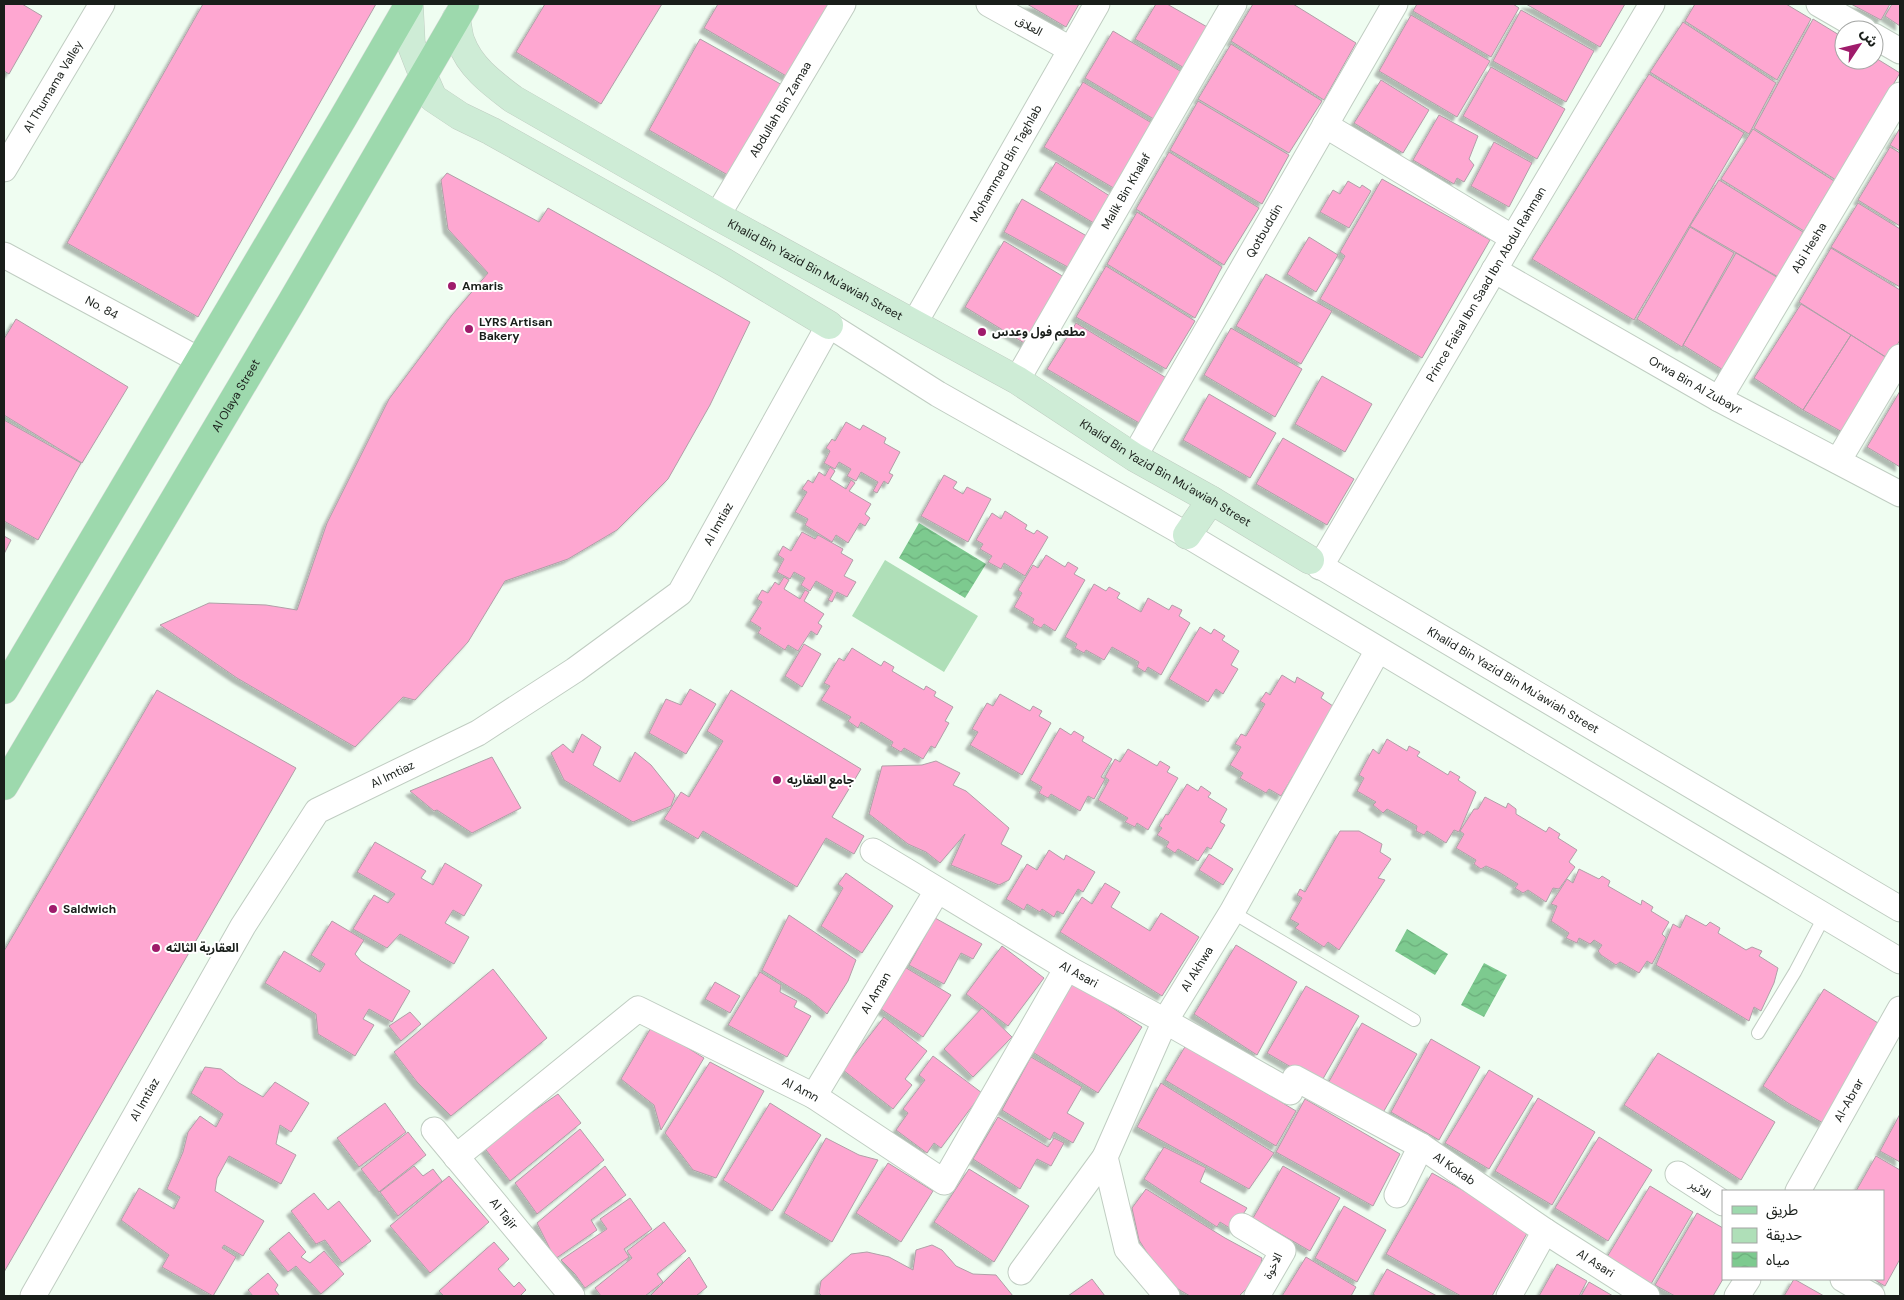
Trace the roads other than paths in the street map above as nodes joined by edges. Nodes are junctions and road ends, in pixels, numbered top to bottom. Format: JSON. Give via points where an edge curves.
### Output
{"nodes":[{"id":1,"x":102,"y":4,"type":"edge"},
{"id":2,"x":409,"y":4,"type":"edge"},
{"id":3,"x":842,"y":4,"type":"edge"},
{"id":4,"x":988,"y":4,"type":"edge"},
{"id":5,"x":1098,"y":4,"type":"edge"},
{"id":6,"x":1234,"y":4,"type":"edge"},
{"id":7,"x":1395,"y":4,"type":"edge"},
{"id":8,"x":1652,"y":4,"type":"edge"},
{"id":9,"x":1819,"y":4,"type":"edge"},
{"id":10,"x":460,"y":11,"type":"edge"},
{"id":11,"x":1847,"y":20,"type":"edge"},
{"id":12,"x":1884,"y":42,"type":"edge"},
{"id":13,"x":1070,"y":49,"type":"junction"},
{"id":14,"x":1900,"y":51,"type":"edge"},
{"id":15,"x":422,"y":76,"type":"junction"},
{"id":16,"x":1900,"y":95,"type":"edge"},
{"id":17,"x":513,"y":98,"type":"junction"},
{"id":18,"x":1325,"y":125,"type":"junction"},
{"id":19,"x":491,"y":131,"type":"junction"},
{"id":20,"x":4,"y":169,"type":"edge"},
{"id":21,"x":718,"y":216,"type":"junction"},
{"id":22,"x":1512,"y":238,"type":"junction"},
{"id":23,"x":4,"y":255,"type":"edge"},
{"id":24,"x":1494,"y":270,"type":"junction"},
{"id":25,"x":914,"y":324,"type":"junction"},
{"id":26,"x":829,"y":325,"type":"junction"},
{"id":27,"x":1900,"y":357,"type":"edge"},
{"id":28,"x":199,"y":360,"type":"junction"},
{"id":29,"x":1018,"y":380,"type":"junction"},
{"id":30,"x":1719,"y":399,"type":"junction"},
{"id":31,"x":1134,"y":457,"type":"junction"},
{"id":32,"x":1838,"y":461,"type":"junction"},
{"id":33,"x":1900,"y":494,"type":"edge"},
{"id":34,"x":1211,"y":500,"type":"junction"},
{"id":35,"x":1187,"y":535,"type":"junction"},
{"id":36,"x":1315,"y":563,"type":"junction"},
{"id":37,"x":1378,"y":650,"type":"junction"},
{"id":38,"x":4,"y":690,"type":"edge"},
{"id":39,"x":4,"y":786,"type":"edge"},
{"id":40,"x":873,"y":851,"type":"dead end"},
{"id":41,"x":937,"y":891,"type":"junction"},
{"id":42,"x":1900,"y":909,"type":"edge"},
{"id":43,"x":1232,"y":912,"type":"junction"},
{"id":44,"x":1825,"y":915,"type":"junction"},
{"id":45,"x":1900,"y":961,"type":"edge"},
{"id":46,"x":1067,"y":968,"type":"junction"},
{"id":47,"x":1900,"y":1009,"type":"edge"},
{"id":48,"x":1414,"y":1020,"type":"dead end"},
{"id":49,"x":1165,"y":1021,"type":"junction"},
{"id":50,"x":1758,"y":1034,"type":"dead end"},
{"id":51,"x":1290,"y":1092,"type":"joint"},
{"id":52,"x":814,"y":1096,"type":"junction"},
{"id":53,"x":434,"y":1130,"type":"dead end"},
{"id":54,"x":1421,"y":1146,"type":"junction"},
{"id":55,"x":456,"y":1157,"type":"junction"},
{"id":56,"x":1105,"y":1157,"type":"junction"},
{"id":57,"x":1678,"y":1174,"type":"dead end"},
{"id":58,"x":1799,"y":1190,"type":"edge"},
{"id":59,"x":1397,"y":1195,"type":"dead end"},
{"id":60,"x":1722,"y":1202,"type":"edge"},
{"id":61,"x":1242,"y":1226,"type":"dead end"},
{"id":62,"x":1544,"y":1230,"type":"junction"},
{"id":63,"x":1021,"y":1272,"type":"dead end"},
{"id":64,"x":1747,"y":1280,"type":"edge"},
{"id":65,"x":1846,"y":1280,"type":"edge"},
{"id":66,"x":34,"y":1296,"type":"edge"},
{"id":67,"x":572,"y":1296,"type":"edge"},
{"id":68,"x":1167,"y":1296,"type":"edge"},
{"id":69,"x":1257,"y":1296,"type":"edge"},
{"id":70,"x":1509,"y":1296,"type":"edge"},
{"id":71,"x":1647,"y":1296,"type":"edge"},
{"id":72,"x":1737,"y":1296,"type":"edge"},
{"id":73,"x":1872,"y":1296,"type":"edge"}],
"edges":[{"from":1,"to":20,"type":"street","name":"Al Thumama Valley"},
{"from":2,"to":15,"type":"main road","via":[[411,44]]},
{"from":2,"to":28,"type":"main road"},
{"from":3,"to":21,"type":"street","name":"Abdullah Bin Zamaa"},
{"from":4,"to":13,"type":"street","name":"العلاق"},
{"from":5,"to":13,"type":"street","name":"Mohammed Bin Taghlab"},
{"from":6,"to":29,"type":"street","name":"Malik Bin Khalaf"},
{"from":7,"to":18,"type":"street","name":"Qotbuddin"},
{"from":8,"to":22,"type":"street","name":"Prince Faisal Ibn Saad Ibn Abdul Rahman"},
{"from":9,"to":11,"type":"street"},
{"from":10,"to":15,"type":"main road","name":"Al Olaya Street"},
{"from":10,"to":17,"type":"main road","name":"Khalid Bin Yazid Bin Mu'awiah Street","via":[[461,42],[474,66]]},
{"from":12,"to":14,"type":"street"},
{"from":13,"to":25,"type":"street","name":"Mohammed Bin Taghlab"},
{"from":15,"to":19,"type":"main road","via":[[433,98]]},
{"from":15,"to":39,"type":"main road","name":"Al Olaya Street"},
{"from":16,"to":30,"type":"street","name":"Abi Hesha"},
{"from":17,"to":19,"type":"main road","via":[[494,109]]},
{"from":17,"to":21,"type":"main road","name":"Khalid Bin Yazid Bin Mu'awiah Street"},
{"from":18,"to":22,"type":"street"},
{"from":18,"to":31,"type":"street","name":"Qotbuddin"},
{"from":19,"to":26,"type":"main road"},
{"from":21,"to":25,"type":"main road","name":"Khalid Bin Yazid Bin Mu'awiah Street"},
{"from":22,"to":24,"type":"street","name":"Prince Faisal Ibn Saad Ibn Abdul Rahman"},
{"from":23,"to":28,"type":"street","name":"No. 84"},
{"from":24,"to":30,"type":"street","name":"Orwa Bin Al Zubayr"},
{"from":24,"to":36,"type":"street","name":"Prince Faisal Ibn Saad Ibn Abdul Rahman"},
{"from":25,"to":29,"type":"main road","name":"Khalid Bin Yazid Bin Mu'awiah Street"},
{"from":26,"to":35,"type":"street","via":[[938,394]]},
{"from":26,"to":66,"type":"street","name":"Al Imtiaz","via":[[680,593],[575,670],[478,733],[317,811],[243,926]]},
{"from":27,"to":32,"type":"street"},
{"from":28,"to":38,"type":"main road"},
{"from":29,"to":31,"type":"main road","name":"Khalid Bin Yazid Bin Mu'awiah Street"},
{"from":30,"to":32,"type":"street","name":"Orwa Bin Al Zubayr"},
{"from":31,"to":34,"type":"main road","name":"Khalid Bin Yazid Bin Mu'awiah Street"},
{"from":32,"to":33,"type":"street","name":"Orwa Bin Al Zubayr"},
{"from":34,"to":35,"type":"main road"},
{"from":34,"to":36,"type":"main road","name":"Khalid Bin Yazid Bin Mu'awiah Street"},
{"from":35,"to":37,"type":"street"},
{"from":36,"to":42,"type":"street","name":"Khalid Bin Yazid Bin Mu'awiah Street"},
{"from":37,"to":43,"type":"street","name":"Al Akhwa"},
{"from":37,"to":44,"type":"street"},
{"from":40,"to":41,"type":"street","name":"Al Asari"},
{"from":41,"to":46,"type":"street","name":"Al Asari"},
{"from":41,"to":52,"type":"street","name":"Al Aman"},
{"from":43,"to":48,"type":"lane"},
{"from":43,"to":49,"type":"street","name":"Al Akhwa"},
{"from":44,"to":45,"type":"street"},
{"from":44,"to":50,"type":"lane"},
{"from":46,"to":49,"type":"street","name":"Al Asari"},
{"from":46,"to":52,"type":"street","name":"Al Amn","via":[[944,1182]]},
{"from":47,"to":58,"type":"street","name":"Al-Abrar"},
{"from":49,"to":51,"type":"street","name":"Al Asari"},
{"from":49,"to":56,"type":"street","name":"Al Akhwa"},
{"from":51,"to":54,"type":"street","name":"Al Kokab","via":[[1294,1078]]},
{"from":52,"to":55,"type":"street","name":"Al Amn","via":[[638,1009]]},
{"from":53,"to":55,"type":"street","name":"Al Tajir"},
{"from":54,"to":59,"type":"street"},
{"from":54,"to":62,"type":"street","name":"Al Kokab"},
{"from":55,"to":67,"type":"street","name":"Al Tajir"},
{"from":56,"to":63,"type":"street","name":"Al Akhwa"},
{"from":56,"to":68,"type":"street","via":[[1126,1249]]},
{"from":57,"to":60,"type":"street","name":"الاثير"},
{"from":61,"to":69,"type":"street","name":"الاخوة","via":[[1283,1251]]},
{"from":62,"to":70,"type":"street"},
{"from":62,"to":71,"type":"street","name":"Al Asari"},
{"from":64,"to":72,"type":"street"},
{"from":65,"to":73,"type":"street"}]}
